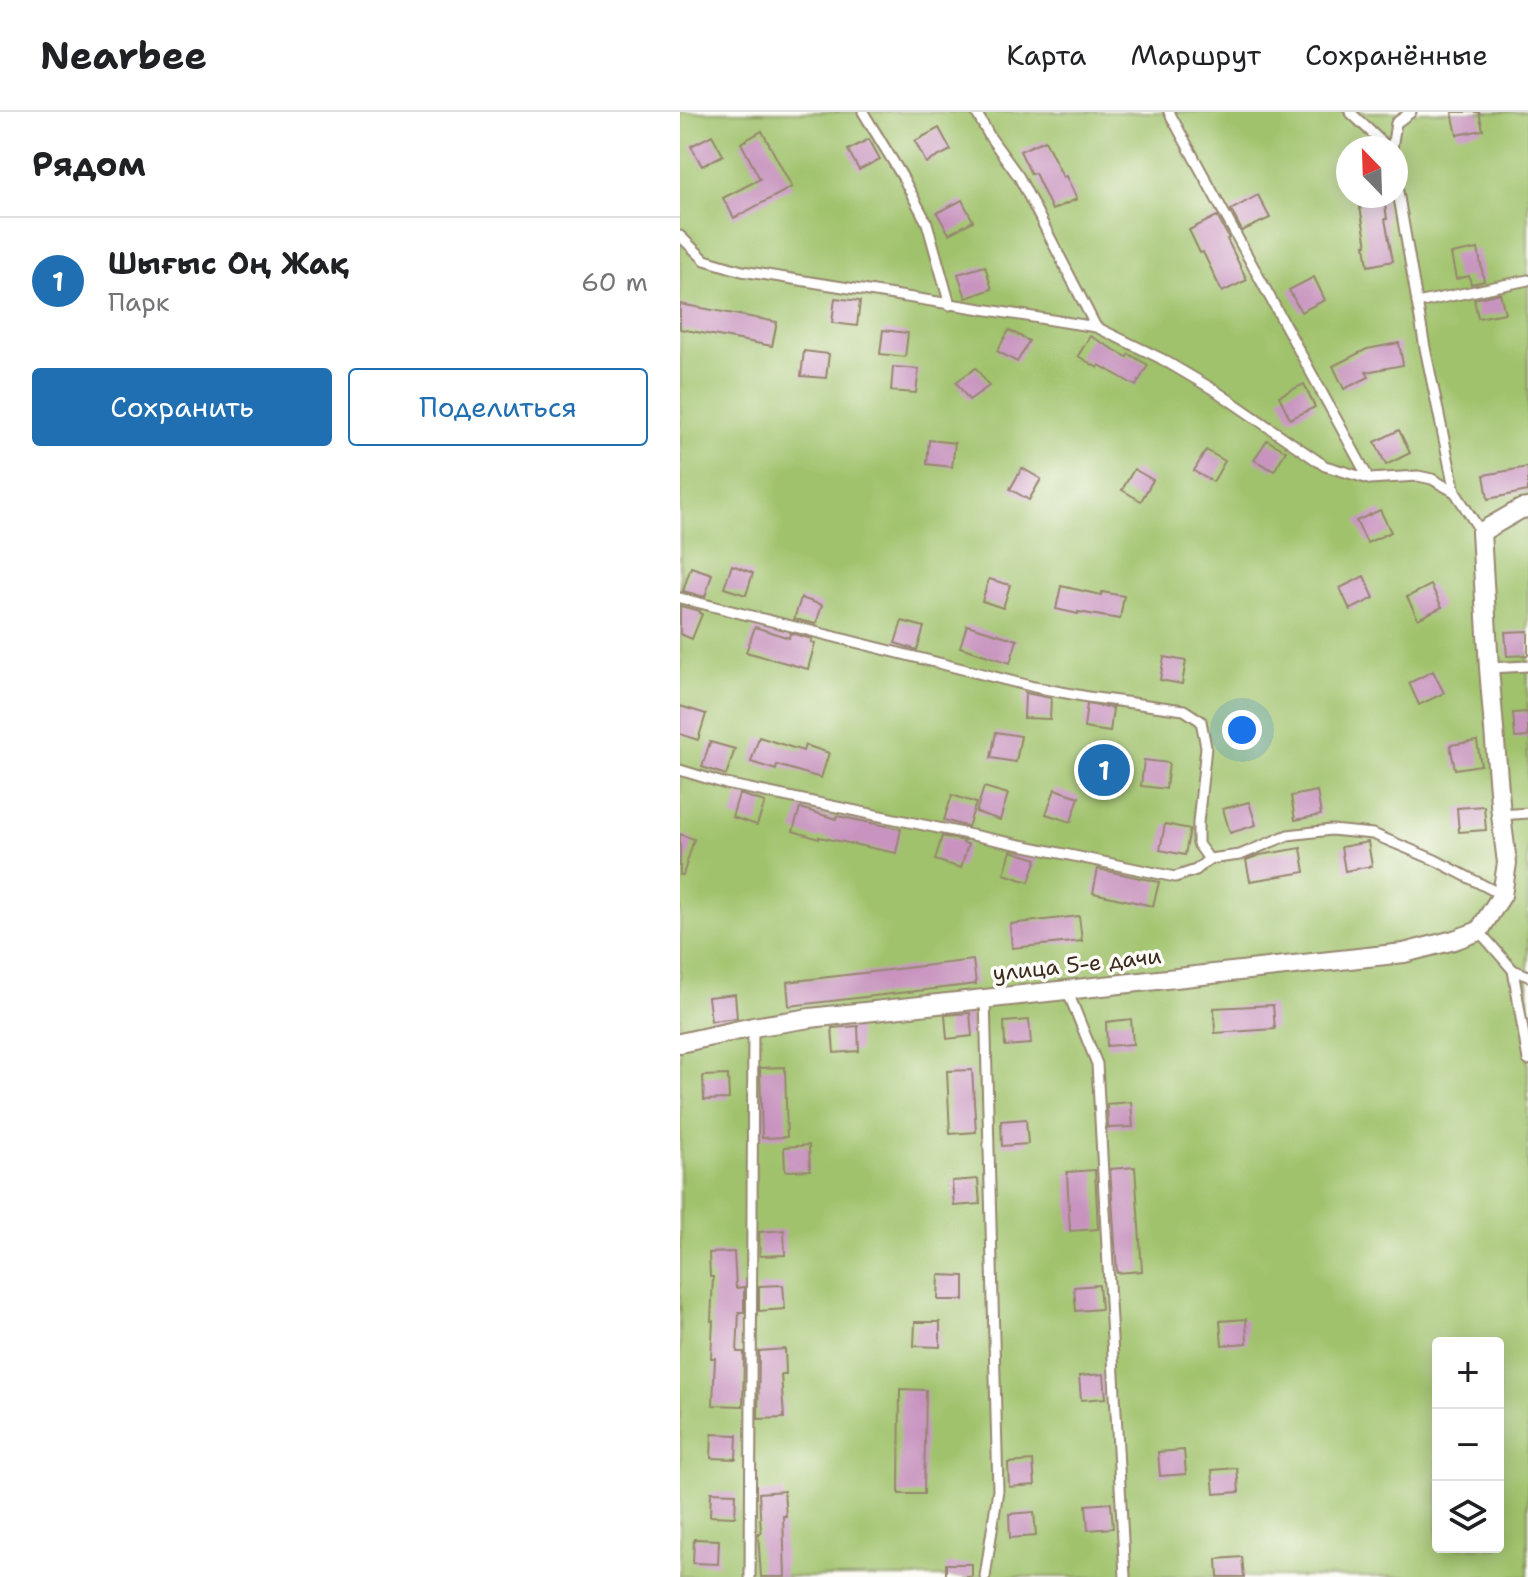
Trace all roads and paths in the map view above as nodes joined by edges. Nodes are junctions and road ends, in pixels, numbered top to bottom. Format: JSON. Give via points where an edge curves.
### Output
{"nodes":[{"id":1,"x":863,"y":112,"type":"edge"},
{"id":2,"x":976,"y":112,"type":"edge"},
{"id":3,"x":1169,"y":112,"type":"edge"},
{"id":4,"x":1350,"y":112,"type":"edge"},
{"id":5,"x":1411,"y":112,"type":"edge"},
{"id":6,"x":1377,"y":136,"type":"edge"},
{"id":7,"x":1393,"y":136,"type":"edge"},
{"id":8,"x":1401,"y":208,"type":"edge"},
{"id":9,"x":680,"y":236,"type":"edge"},
{"id":10,"x":1528,"y":280,"type":"edge"},
{"id":11,"x":1417,"y":303,"type":"junction"},
{"id":12,"x":950,"y":305,"type":"junction"},
{"id":13,"x":1096,"y":327,"type":"junction"},
{"id":14,"x":1369,"y":479,"type":"junction"},
{"id":15,"x":1455,"y":492,"type":"junction"},
{"id":16,"x":1528,"y":508,"type":"edge"},
{"id":17,"x":1481,"y":532,"type":"junction"},
{"id":18,"x":680,"y":598,"type":"edge"},
{"id":19,"x":1528,"y":666,"type":"edge"},
{"id":20,"x":1489,"y":668,"type":"junction"},
{"id":21,"x":680,"y":770,"type":"edge"},
{"id":22,"x":1528,"y":813,"type":"edge"},
{"id":23,"x":1501,"y":815,"type":"junction"},
{"id":24,"x":1209,"y":859,"type":"junction"},
{"id":25,"x":1502,"y":895,"type":"junction"},
{"id":26,"x":1479,"y":931,"type":"junction"},
{"id":27,"x":1513,"y":970,"type":"junction"},
{"id":28,"x":1528,"y":976,"type":"edge"},
{"id":29,"x":1067,"y":990,"type":"junction"},
{"id":30,"x":985,"y":998,"type":"junction"},
{"id":31,"x":753,"y":1027,"type":"junction"},
{"id":32,"x":680,"y":1043,"type":"edge"},
{"id":33,"x":1528,"y":1060,"type":"edge"},
{"id":34,"x":750,"y":1577,"type":"edge"},
{"id":35,"x":985,"y":1577,"type":"edge"},
{"id":36,"x":1125,"y":1577,"type":"edge"}],
"edges":[{"from":1,"to":12,"type":"lane","via":[[927,223]]},
{"from":2,"to":13,"type":"lane","via":[[1019,177]]},
{"from":3,"to":14,"type":"lane"},
{"from":4,"to":6,"type":"lane"},
{"from":5,"to":7,"type":"lane","via":[[1396,123]]},
{"from":8,"to":11,"type":"lane"},
{"from":9,"to":12,"type":"lane","via":[[705,260],[742,271]]},
{"from":10,"to":11,"type":"lane"},
{"from":11,"to":15,"type":"lane"},
{"from":12,"to":13,"type":"lane"},
{"from":13,"to":14,"type":"lane","via":[[1216,391],[1325,466]]},
{"from":14,"to":15,"type":"lane","via":[[1418,476]]},
{"from":15,"to":17,"type":"lane"},
{"from":16,"to":17,"type":"street"},
{"from":17,"to":20,"type":"street"},
{"from":18,"to":24,"type":"lane","via":[[1034,687],[1184,710],[1201,721],[1206,747],[1198,844]]},
{"from":19,"to":20,"type":"lane"},
{"from":20,"to":23,"type":"street"},
{"from":21,"to":24,"type":"lane","via":[[1175,877]]},
{"from":22,"to":23,"type":"lane"},
{"from":23,"to":25,"type":"street","via":[[1507,863]]},
{"from":24,"to":25,"type":"lane","via":[[1240,855],[1288,835],[1331,830],[1373,834]]},
{"from":25,"to":26,"type":"street"},
{"from":26,"to":27,"type":"lane"},
{"from":26,"to":29,"type":"street","name":"улица 5-е дачи","via":[[1404,953]]},
{"from":27,"to":28,"type":"lane"},
{"from":27,"to":33,"type":"lane"},
{"from":29,"to":30,"type":"street","name":"улица 5-е дачи"},
{"from":29,"to":36,"type":"lane","via":[[1097,1064]]},
{"from":30,"to":31,"type":"street","name":"улица 5-е дачи"},
{"from":30,"to":35,"type":"lane","via":[[998,1490]]},
{"from":31,"to":32,"type":"street","name":"улица 5-е дачи"},
{"from":31,"to":34,"type":"lane"}]}
